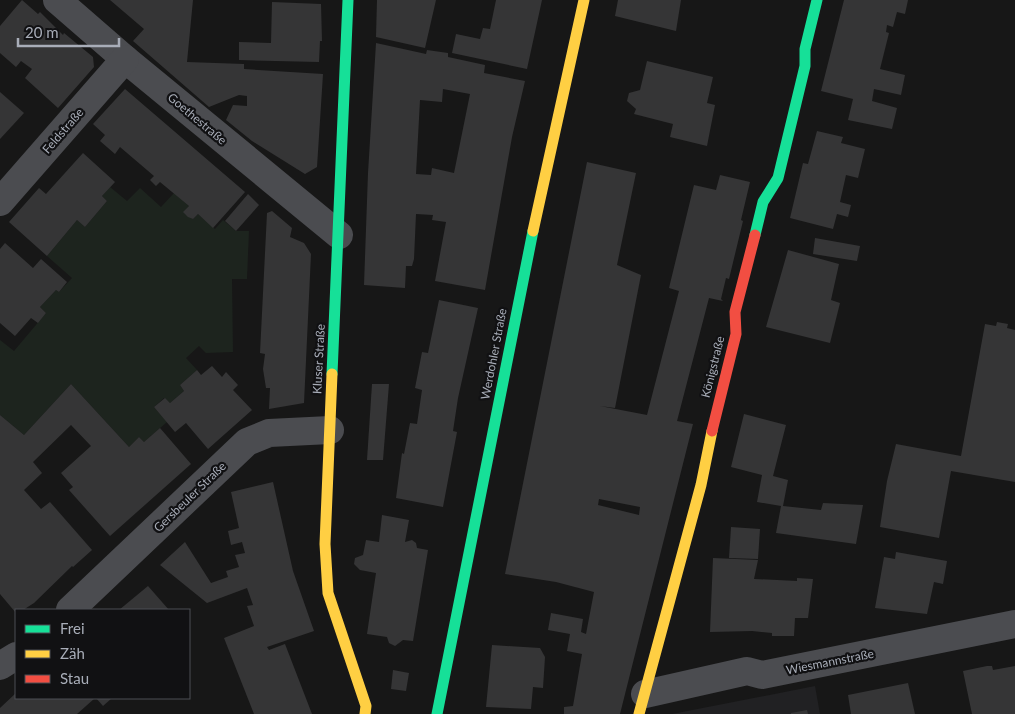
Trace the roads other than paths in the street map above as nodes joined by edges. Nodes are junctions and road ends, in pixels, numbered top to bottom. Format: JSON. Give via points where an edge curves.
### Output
{"nodes":[{"id":1,"x":57,"y":0,"type":"edge"},
{"id":2,"x":348,"y":0,"type":"edge"},
{"id":3,"x":584,"y":0,"type":"edge"},
{"id":4,"x":817,"y":0,"type":"edge"},
{"id":5,"x":125,"y":59,"type":"junction"},
{"id":6,"x":0,"y":202,"type":"edge"},
{"id":7,"x":339,"y":235,"type":"junction"},
{"id":8,"x":330,"y":430,"type":"junction"},
{"id":9,"x":71,"y":609,"type":"edge"},
{"id":10,"x":1015,"y":624,"type":"edge"},
{"id":11,"x":15,"y":657,"type":"edge"},
{"id":12,"x":0,"y":666,"type":"edge"},
{"id":13,"x":642,"y":704,"type":"edge"},
{"id":14,"x":366,"y":714,"type":"edge"},
{"id":15,"x":437,"y":714,"type":"edge"}],
"edges":[{"from":1,"to":5,"type":"street","name":"Goethestraße"},
{"from":2,"to":7,"type":"street","name":"Kluser Straße"},
{"from":3,"to":15,"type":"street","name":"Werdohler Straße","via":[[520,290]]},
{"from":4,"to":13,"type":"street","name":"Königstraße","via":[[778,178],[763,202],[735,312],[736,334],[701,485]]},
{"from":5,"to":6,"type":"street","name":"Feldstraße"},
{"from":5,"to":7,"type":"street","name":"Goethestraße"},
{"from":7,"to":8,"type":"street","name":"Kluser Straße"},
{"from":8,"to":9,"type":"street","name":"Gersbeuler Straße","via":[[269,433],[247,442]]},
{"from":8,"to":14,"type":"street","name":"Kluser Straße","via":[[325,544],[328,593]]},
{"from":10,"to":13,"type":"street","name":"Wiesmannstraße","via":[[762,675],[747,672]]},
{"from":11,"to":12,"type":"street"}]}
